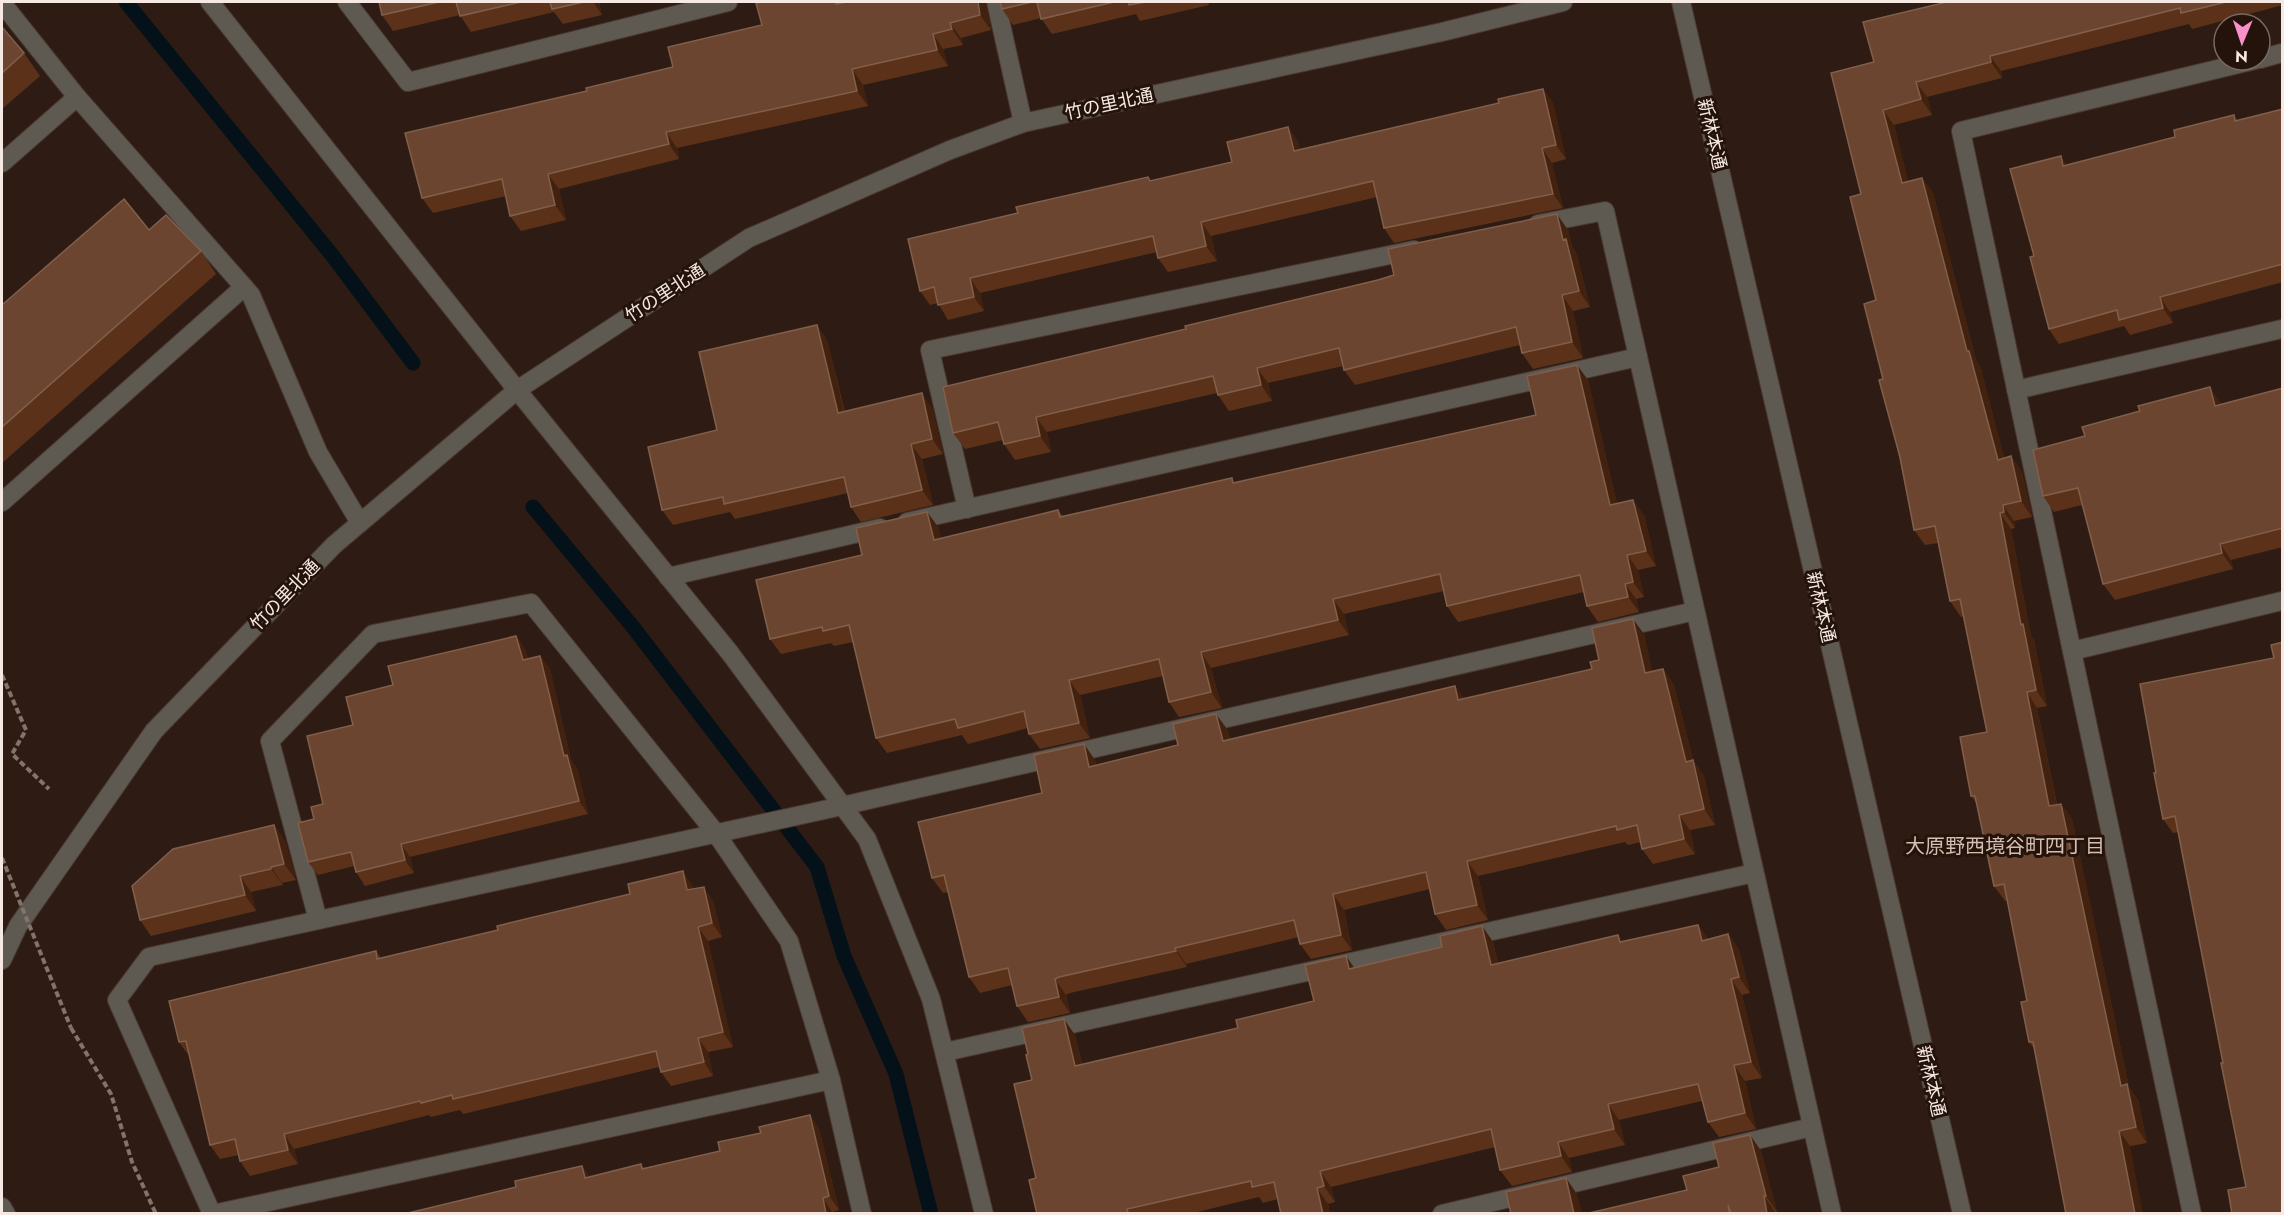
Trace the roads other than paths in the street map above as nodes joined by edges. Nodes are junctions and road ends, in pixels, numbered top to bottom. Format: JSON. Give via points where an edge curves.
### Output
{"nodes":[{"id":1,"x":210,"y":2,"type":"edge"},
{"id":2,"x":347,"y":2,"type":"edge"},
{"id":3,"x":728,"y":2,"type":"edge"},
{"id":4,"x":996,"y":2,"type":"edge"},
{"id":5,"x":1563,"y":2,"type":"edge"},
{"id":6,"x":1681,"y":2,"type":"edge"},
{"id":7,"x":2,"y":3,"type":"edge"},
{"id":8,"x":2212,"y":70,"type":"edge"},
{"id":9,"x":77,"y":97,"type":"junction"},
{"id":10,"x":1023,"y":123,"type":"junction"},
{"id":11,"x":2,"y":163,"type":"edge"},
{"id":12,"x":1523,"y":227,"type":"edge"},
{"id":13,"x":1430,"y":247,"type":"edge"},
{"id":14,"x":244,"y":287,"type":"junction"},
{"id":15,"x":2283,"y":329,"type":"edge"},
{"id":16,"x":1638,"y":357,"type":"junction"},
{"id":17,"x":517,"y":390,"type":"junction"},
{"id":18,"x":2016,"y":390,"type":"junction"},
{"id":19,"x":2,"y":502,"type":"edge"},
{"id":20,"x":967,"y":509,"type":"junction"},
{"id":21,"x":360,"y":523,"type":"junction"},
{"id":22,"x":668,"y":577,"type":"junction"},
{"id":23,"x":2283,"y":602,"type":"edge"},
{"id":24,"x":1695,"y":611,"type":"junction"},
{"id":25,"x":2072,"y":651,"type":"junction"},
{"id":26,"x":842,"y":806,"type":"junction"},
{"id":27,"x":715,"y":832,"type":"junction"},
{"id":28,"x":1754,"y":873,"type":"junction"},
{"id":29,"x":318,"y":920,"type":"junction"},
{"id":30,"x":2,"y":960,"type":"edge"},
{"id":31,"x":945,"y":1052,"type":"junction"},
{"id":32,"x":831,"y":1080,"type":"junction"},
{"id":33,"x":1812,"y":1127,"type":"junction"},
{"id":34,"x":2,"y":1207,"type":"edge"},
{"id":35,"x":6,"y":1214,"type":"edge"},
{"id":36,"x":213,"y":1214,"type":"edge"},
{"id":37,"x":862,"y":1214,"type":"edge"},
{"id":38,"x":984,"y":1214,"type":"edge"},
{"id":39,"x":1442,"y":1214,"type":"edge"},
{"id":40,"x":1832,"y":1214,"type":"edge"},
{"id":41,"x":1962,"y":1214,"type":"edge"},
{"id":42,"x":2192,"y":1214,"type":"edge"}],
"edges":[{"from":1,"to":17,"type":"street"},
{"from":2,"to":3,"type":"street","via":[[408,82]]},
{"from":4,"to":10,"type":"street"},
{"from":5,"to":10,"type":"street","name":"竹の里北通"},
{"from":6,"to":41,"type":"street","name":"新林本通"},
{"from":7,"to":9,"type":"street"},
{"from":8,"to":18,"type":"street","via":[[1961,130]]},
{"from":9,"to":11,"type":"street"},
{"from":9,"to":14,"type":"street"},
{"from":10,"to":17,"type":"street","name":"竹の里北通","via":[[950,150],[749,238]]},
{"from":12,"to":16,"type":"street","via":[[1605,211]]},
{"from":13,"to":20,"type":"street","via":[[930,350]]},
{"from":14,"to":19,"type":"street"},
{"from":14,"to":21,"type":"street","via":[[251,295],[318,452]]},
{"from":15,"to":18,"type":"street"},
{"from":16,"to":20,"type":"street"},
{"from":16,"to":24,"type":"street"},
{"from":17,"to":21,"type":"street","name":"竹の里北通"},
{"from":17,"to":22,"type":"street"},
{"from":18,"to":25,"type":"street"},
{"from":20,"to":22,"type":"street"},
{"from":21,"to":30,"type":"street","name":"竹の里北通","via":[[333,545],[154,731],[18,926]]},
{"from":22,"to":26,"type":"street","via":[[730,653]]},
{"from":23,"to":25,"type":"street"},
{"from":24,"to":26,"type":"street"},
{"from":24,"to":28,"type":"street"},
{"from":25,"to":42,"type":"street"},
{"from":26,"to":27,"type":"street"},
{"from":26,"to":31,"type":"street","via":[[867,839],[931,999]]},
{"from":27,"to":29,"type":"street"},
{"from":27,"to":29,"type":"street","via":[[531,603],[373,634],[270,741]]},
{"from":27,"to":32,"type":"street","via":[[789,941]]},
{"from":28,"to":31,"type":"street"},
{"from":28,"to":33,"type":"street"},
{"from":29,"to":36,"type":"street","via":[[149,957],[117,1000]]},
{"from":31,"to":38,"type":"street"},
{"from":32,"to":36,"type":"street"},
{"from":32,"to":37,"type":"street"},
{"from":33,"to":39,"type":"street"},
{"from":33,"to":40,"type":"street"},
{"from":34,"to":35,"type":"street"}]}
